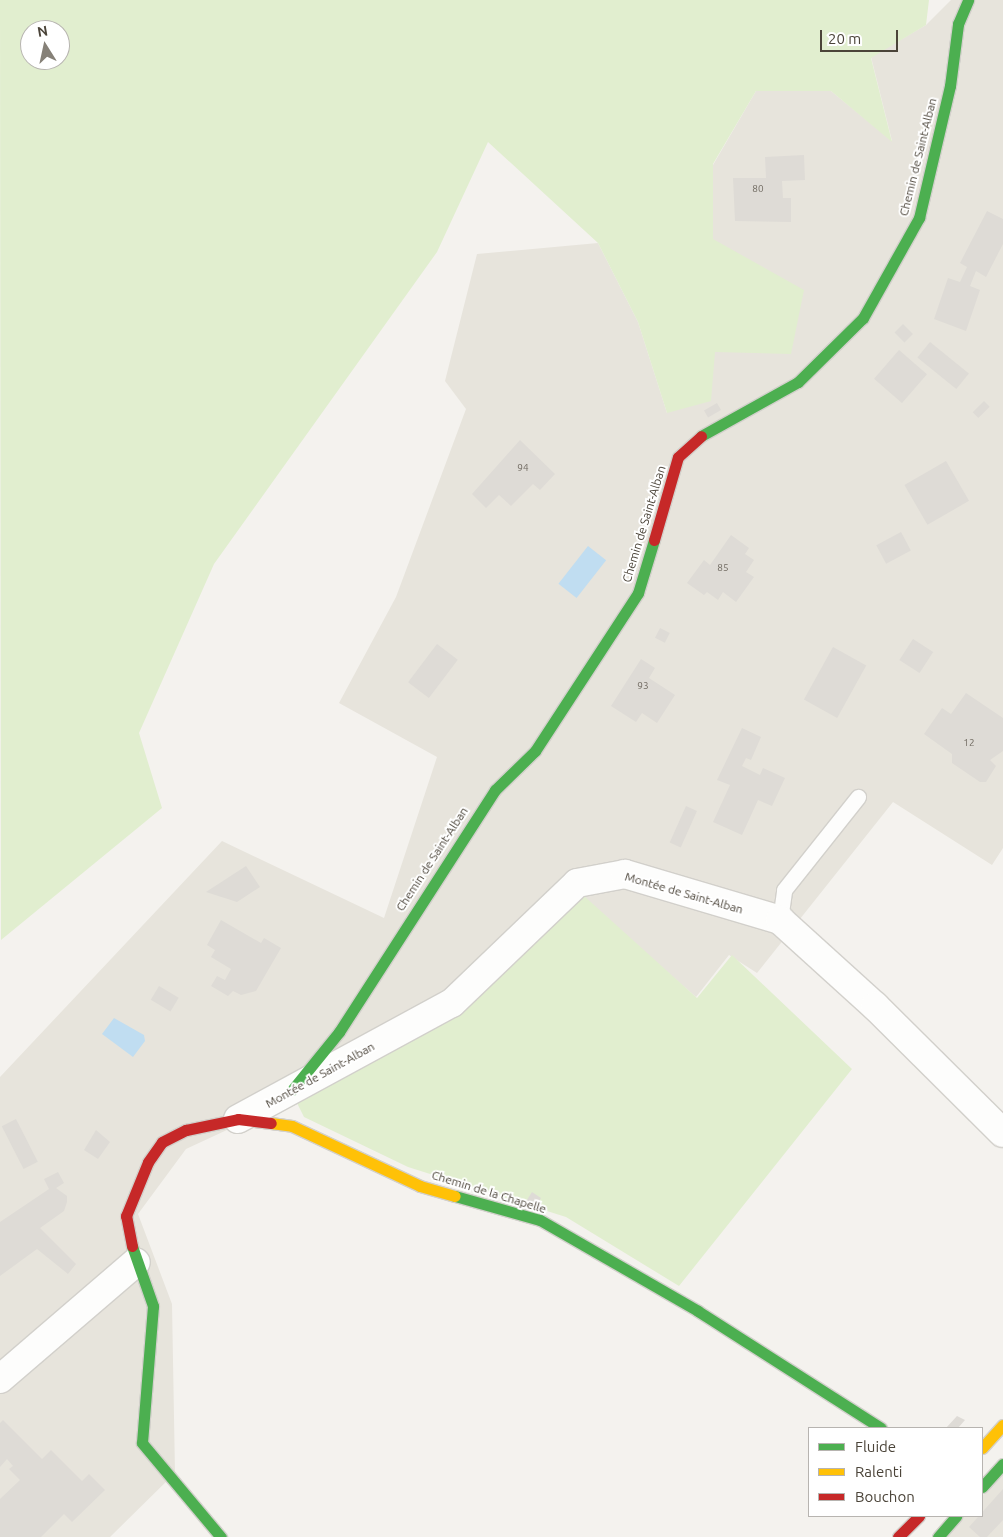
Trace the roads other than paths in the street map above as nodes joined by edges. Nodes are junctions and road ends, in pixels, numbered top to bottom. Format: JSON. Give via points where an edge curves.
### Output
{"nodes":[{"id":1,"x":968,"y":0,"type":"edge"},
{"id":2,"x":858,"y":797,"type":"dead end"},
{"id":3,"x":780,"y":920,"type":"junction"},
{"id":4,"x":292,"y":1090,"type":"junction"},
{"id":5,"x":238,"y":1119,"type":"junction"},
{"id":6,"x":1003,"y":1132,"type":"edge"},
{"id":7,"x":136,"y":1262,"type":"junction"},
{"id":8,"x":0,"y":1379,"type":"edge"},
{"id":9,"x":1003,"y":1424,"type":"edge"},
{"id":10,"x":879,"y":1427,"type":"edge"},
{"id":11,"x":983,"y":1447,"type":"edge"},
{"id":12,"x":1003,"y":1464,"type":"edge"},
{"id":13,"x":983,"y":1486,"type":"edge"},
{"id":14,"x":918,"y":1517,"type":"edge"},
{"id":15,"x":955,"y":1517,"type":"edge"},
{"id":16,"x":943,"y":1529,"type":"edge"},
{"id":17,"x":899,"y":1536,"type":"edge"},
{"id":18,"x":220,"y":1537,"type":"edge"}],
"edges":[{"from":1,"to":4,"type":"street","name":"Chemin de Saint-Alban","via":[[958,24],[950,86],[919,218],[863,318],[798,382],[703,434],[678,457],[638,593],[535,751],[495,790],[339,1032]]},
{"from":2,"to":3,"type":"lane","via":[[784,890]]},
{"from":3,"to":4,"type":"street","name":"Montée de Saint-Alban","via":[[625,874],[577,883],[452,1003]]},
{"from":3,"to":6,"type":"street","name":"Montée de Saint-Alban","via":[[875,1006]]},
{"from":4,"to":5,"type":"street","name":"Montée de Saint-Alban"},
{"from":5,"to":7,"type":"street","name":"Chemin de la Chapelle","via":[[186,1130],[162,1142],[148,1162],[126,1216]]},
{"from":5,"to":10,"type":"street","name":"Chemin de la Chapelle","via":[[292,1126],[420,1186],[540,1220],[698,1311]]},
{"from":7,"to":8,"type":"street"},
{"from":7,"to":18,"type":"street","via":[[153,1306],[142,1443],[181,1485]]},
{"from":9,"to":11,"type":"street"},
{"from":12,"to":13,"type":"street"},
{"from":14,"to":17,"type":"street"},
{"from":15,"to":16,"type":"street"}]}
